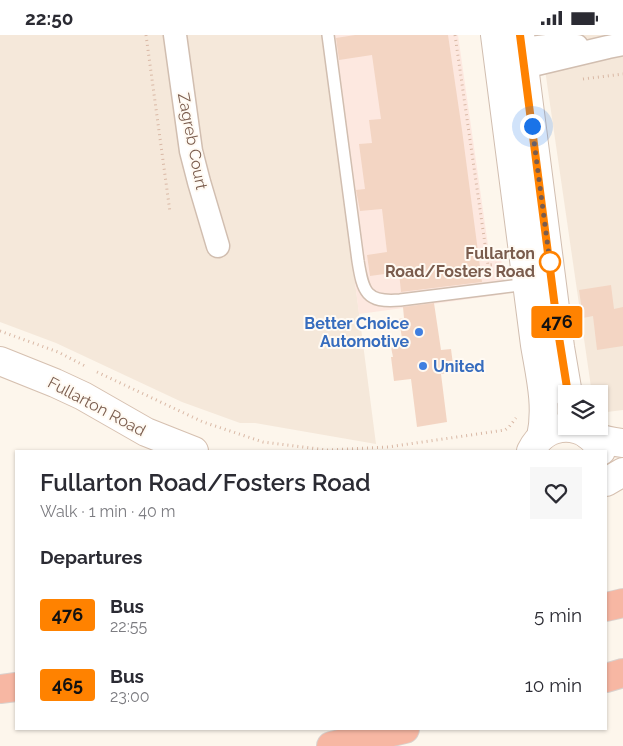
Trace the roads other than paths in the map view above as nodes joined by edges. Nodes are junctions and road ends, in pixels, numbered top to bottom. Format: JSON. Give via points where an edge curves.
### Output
{"nodes":[{"id":1,"x":175,"y":35,"type":"edge"},
{"id":2,"x":328,"y":35,"type":"edge"},
{"id":3,"x":495,"y":35,"type":"edge"},
{"id":4,"x":615,"y":45,"type":"edge"},
{"id":5,"x":516,"y":53,"type":"edge"},
{"id":6,"x":218,"y":246,"type":"dead end"},
{"id":7,"x":533,"y":283,"type":"junction"},
{"id":8,"x":0,"y":361,"type":"edge"},
{"id":9,"x":565,"y":385,"type":"edge"},
{"id":10,"x":587,"y":436,"type":"edge"},
{"id":11,"x":623,"y":443,"type":"edge"},
{"id":12,"x":533,"y":446,"type":"edge"},
{"id":13,"x":191,"y":450,"type":"edge"},
{"id":14,"x":623,"y":472,"type":"edge"},
{"id":15,"x":607,"y":481,"type":"edge"},
{"id":16,"x":623,"y":603,"type":"edge"},
{"id":17,"x":607,"y":607,"type":"edge"},
{"id":18,"x":0,"y":669,"type":"edge"},
{"id":19,"x":15,"y":669,"type":"edge"},
{"id":20,"x":623,"y":673,"type":"edge"},
{"id":21,"x":607,"y":678,"type":"edge"},
{"id":22,"x":15,"y":687,"type":"edge"},
{"id":23,"x":0,"y":689,"type":"edge"},
{"id":24,"x":401,"y":730,"type":"edge"},
{"id":25,"x":331,"y":746,"type":"edge"}],
"edges":[{"from":1,"to":6,"type":"street","name":"Zagreb Court","via":[[191,151]]},
{"from":2,"to":7,"type":"lane","via":[[358,261],[365,290],[378,300],[390,301]]},
{"from":3,"to":5,"type":"street"},
{"from":4,"to":5,"type":"street","via":[[547,46]]},
{"from":5,"to":7,"type":"street"},
{"from":7,"to":9,"type":"street"},
{"from":7,"to":12,"type":"street","via":[[535,345],[544,395],[544,423]]},
{"from":8,"to":13,"type":"street","name":"Fullarton Road","via":[[83,396],[146,432]]},
{"from":10,"to":11,"type":"street"},
{"from":10,"to":12,"type":"street","via":[[570,428],[560,428],[550,431]]},
{"from":14,"to":15,"type":"street"},
{"from":16,"to":17,"type":"highway"},
{"from":18,"to":19,"type":"highway"},
{"from":20,"to":21,"type":"highway"},
{"from":22,"to":23,"type":"highway"},
{"from":24,"to":25,"type":"highway"}]}
